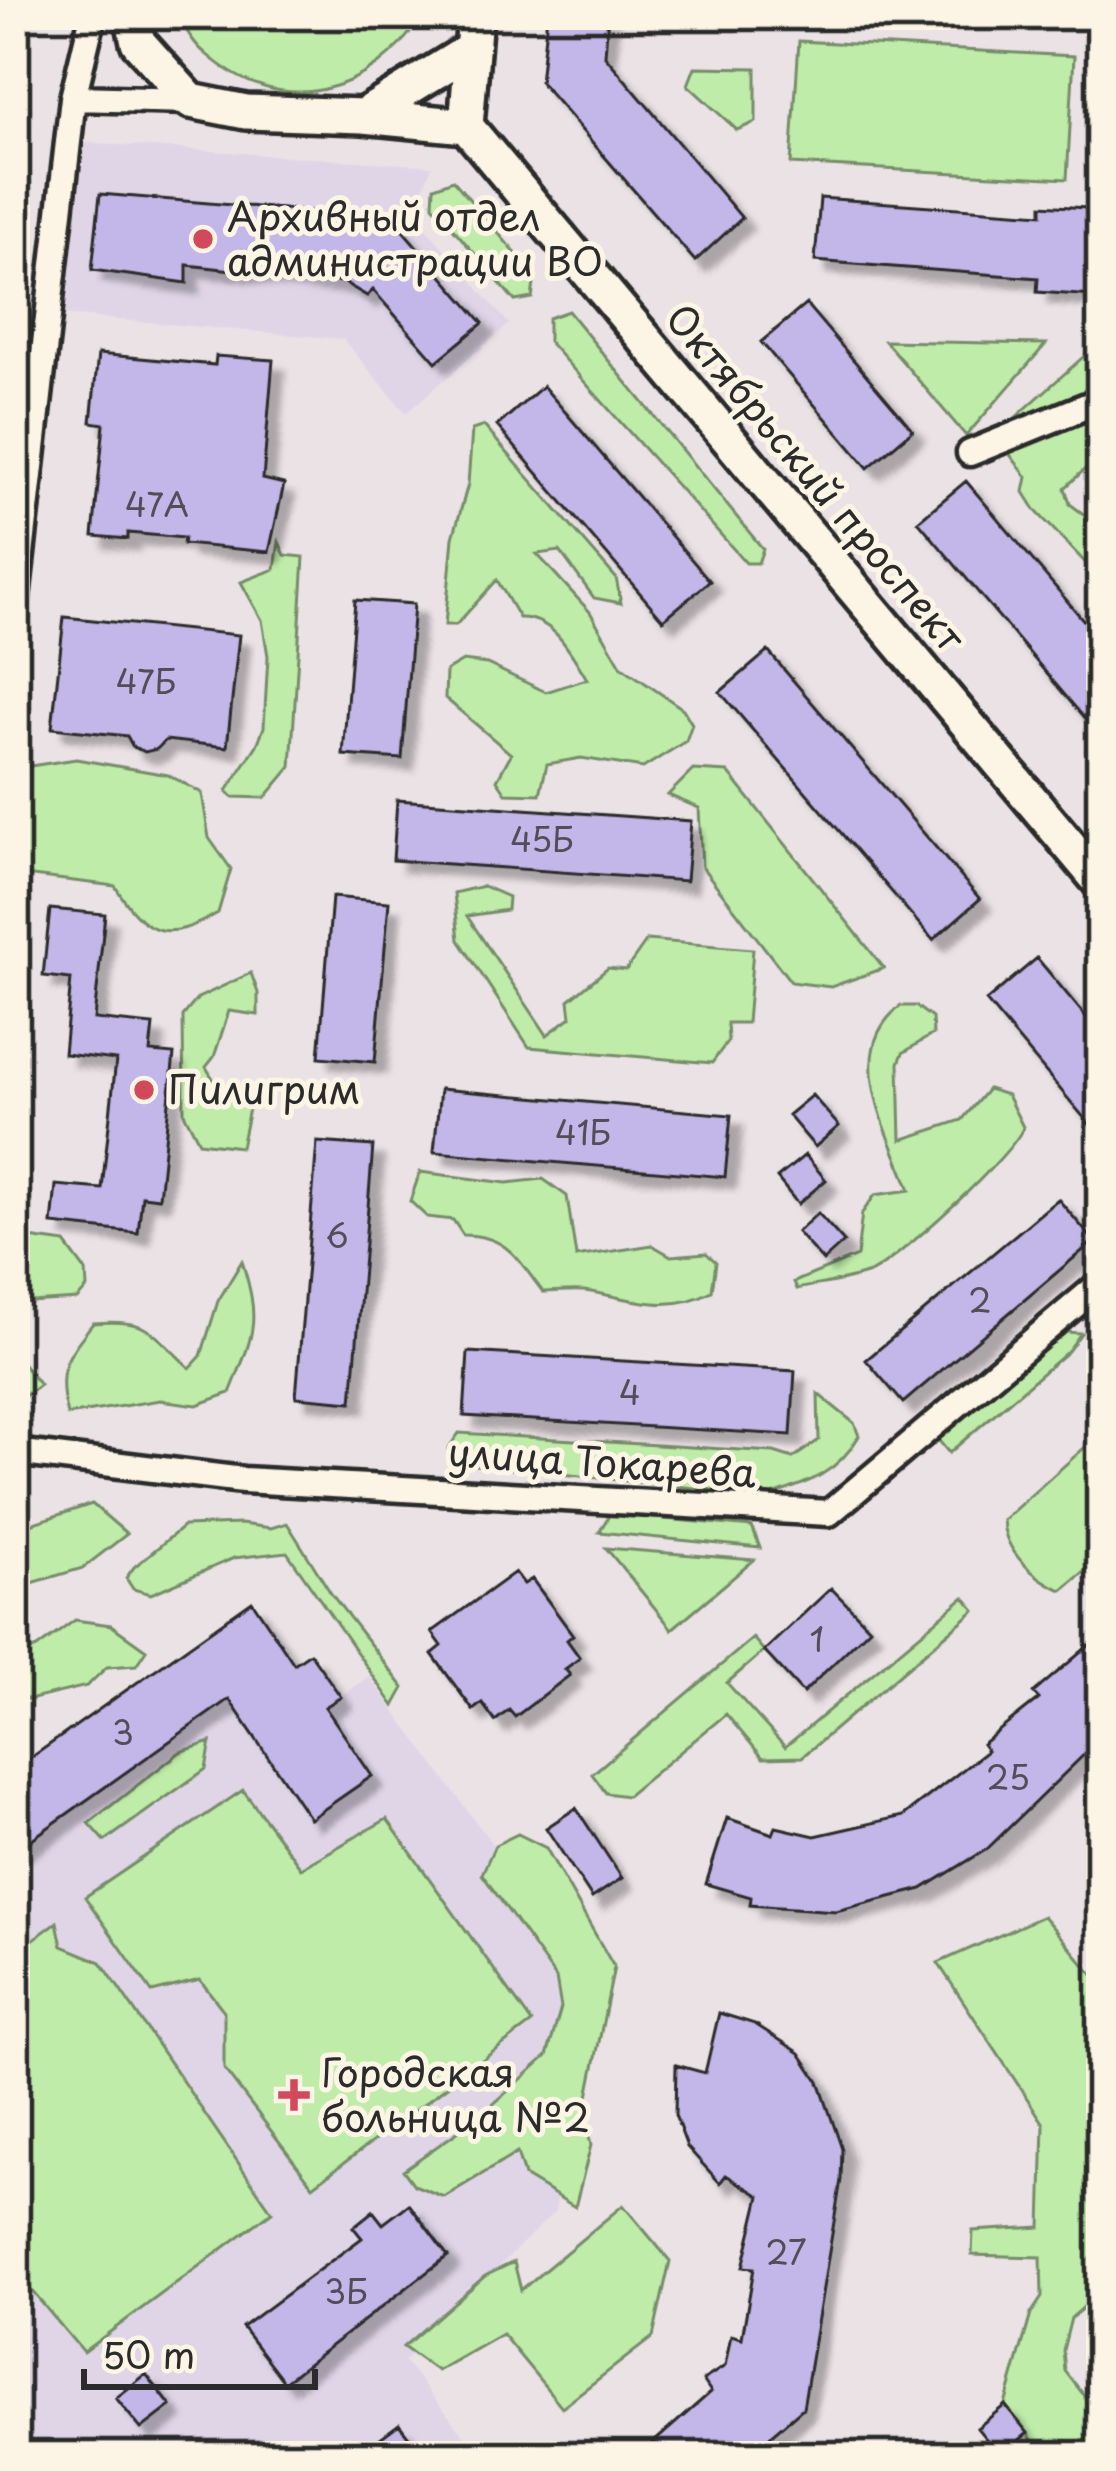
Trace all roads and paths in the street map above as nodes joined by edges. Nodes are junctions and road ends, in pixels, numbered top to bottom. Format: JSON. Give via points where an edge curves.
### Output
{"nodes":[{"id":1,"x":93,"y":15,"type":"edge"},
{"id":2,"x":132,"y":15,"type":"edge"},
{"id":3,"x":475,"y":15,"type":"edge"},
{"id":4,"x":472,"y":50,"type":"junction"},
{"id":5,"x":73,"y":98,"type":"junction"},
{"id":6,"x":191,"y":101,"type":"junction"},
{"id":7,"x":363,"y":116,"type":"junction"},
{"id":8,"x":466,"y":126,"type":"junction"},
{"id":9,"x":1101,"y":400,"type":"edge"},
{"id":10,"x":970,"y":453,"type":"dead end"},
{"id":11,"x":15,"y":607,"type":"edge"},
{"id":12,"x":1101,"y":883,"type":"edge"},
{"id":13,"x":1101,"y":1283,"type":"edge"},
{"id":14,"x":15,"y":1452,"type":"edge"}],
"edges":[{"from":1,"to":5,"type":"street"},
{"from":2,"to":6,"type":"main road","via":[[139,42]]},
{"from":3,"to":4,"type":"main road"},
{"from":4,"to":7,"type":"main road"},
{"from":4,"to":8,"type":"main road"},
{"from":5,"to":6,"type":"street"},
{"from":5,"to":11,"type":"street"},
{"from":6,"to":7,"type":"main road","via":[[246,112]]},
{"from":7,"to":8,"type":"main road"},
{"from":8,"to":12,"type":"main road","name":"Октябрьский проспект"},
{"from":9,"to":10,"type":"street"},
{"from":13,"to":14,"type":"street","name":"улица Токарева","via":[[829,1514],[243,1480]]}]}
